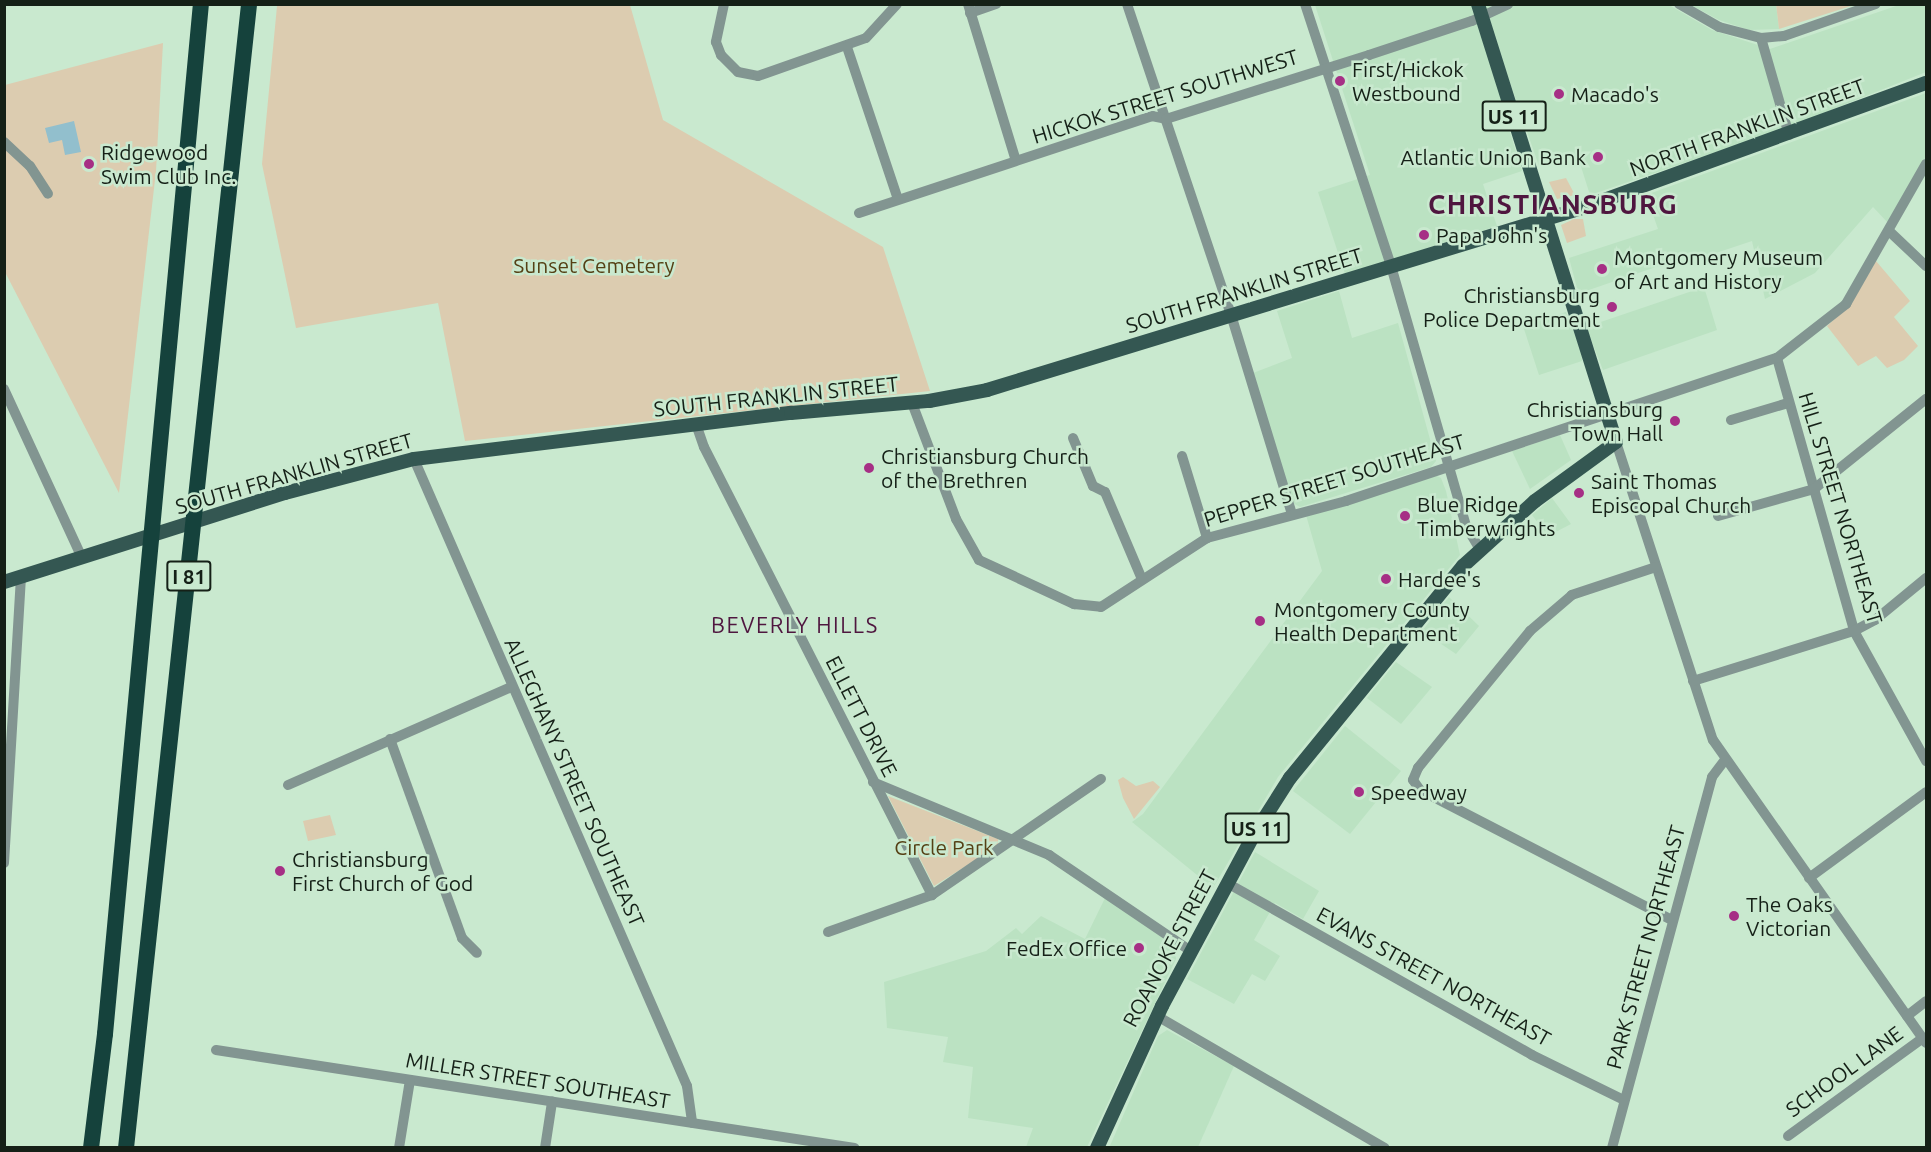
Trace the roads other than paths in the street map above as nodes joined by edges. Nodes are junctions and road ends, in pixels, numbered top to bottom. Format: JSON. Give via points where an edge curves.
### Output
{"nodes":[{"id":1,"x":201,"y":4,"type":"edge"},
{"id":2,"x":249,"y":4,"type":"edge"},
{"id":3,"x":724,"y":4,"type":"edge"},
{"id":4,"x":897,"y":4,"type":"edge"},
{"id":5,"x":996,"y":4,"type":"edge"},
{"id":6,"x":1128,"y":4,"type":"edge"},
{"id":7,"x":1305,"y":4,"type":"edge"},
{"id":8,"x":1508,"y":4,"type":"edge"},
{"id":9,"x":1679,"y":4,"type":"edge"},
{"id":10,"x":1876,"y":4,"type":"edge"},
{"id":11,"x":969,"y":9,"type":"edge"},
{"id":12,"x":1480,"y":10,"type":"edge"},
{"id":13,"x":1761,"y":38,"type":"junction"},
{"id":14,"x":847,"y":47,"type":"junction"},
{"id":15,"x":1325,"y":68,"type":"junction"},
{"id":16,"x":1926,"y":83,"type":"edge"},
{"id":17,"x":1166,"y":118,"type":"junction"},
{"id":18,"x":1789,"y":135,"type":"junction"},
{"id":19,"x":4,"y":142,"type":"edge"},
{"id":20,"x":1016,"y":161,"type":"junction"},
{"id":21,"x":1926,"y":164,"type":"edge"},
{"id":22,"x":48,"y":194,"type":"dead end"},
{"id":23,"x":898,"y":199,"type":"junction"},
{"id":24,"x":859,"y":213,"type":"dead end"},
{"id":25,"x":1545,"y":216,"type":"junction"},
{"id":26,"x":1889,"y":231,"type":"junction"},
{"id":27,"x":1391,"y":266,"type":"junction"},
{"id":28,"x":1926,"y":267,"type":"edge"},
{"id":29,"x":1232,"y":318,"type":"junction"},
{"id":30,"x":1777,"y":358,"type":"junction"},
{"id":31,"x":4,"y":388,"type":"edge"},
{"id":32,"x":1926,"y":399,"type":"edge"},
{"id":33,"x":912,"y":403,"type":"junction"},
{"id":34,"x":1788,"y":403,"type":"junction"},
{"id":35,"x":1608,"y":417,"type":"junction"},
{"id":36,"x":1731,"y":420,"type":"dead end"},
{"id":37,"x":696,"y":424,"type":"junction"},
{"id":38,"x":1073,"y":438,"type":"dead end"},
{"id":39,"x":1616,"y":442,"type":"junction"},
{"id":40,"x":1182,"y":456,"type":"dead end"},
{"id":41,"x":414,"y":459,"type":"junction"},
{"id":42,"x":1449,"y":466,"type":"junction"},
{"id":43,"x":1814,"y":489,"type":"junction"},
{"id":44,"x":1292,"y":514,"type":"junction"},
{"id":45,"x":1718,"y":516,"type":"dead end"},
{"id":46,"x":1207,"y":538,"type":"junction"},
{"id":47,"x":1480,"y":549,"type":"junction"},
{"id":48,"x":81,"y":558,"type":"junction"},
{"id":49,"x":1656,"y":567,"type":"junction"},
{"id":50,"x":21,"y":578,"type":"junction"},
{"id":51,"x":1142,"y":579,"type":"junction"},
{"id":52,"x":1926,"y":579,"type":"edge"},
{"id":53,"x":4,"y":582,"type":"edge"},
{"id":54,"x":1854,"y":631,"type":"junction"},
{"id":55,"x":1693,"y":681,"type":"junction"},
{"id":56,"x":511,"y":687,"type":"junction"},
{"id":57,"x":390,"y":739,"type":"junction"},
{"id":58,"x":1725,"y":760,"type":"junction"},
{"id":59,"x":1926,"y":761,"type":"edge"},
{"id":60,"x":1101,"y":780,"type":"dead end"},
{"id":61,"x":873,"y":782,"type":"junction"},
{"id":62,"x":288,"y":786,"type":"dead end"},
{"id":63,"x":1926,"y":792,"type":"edge"},
{"id":64,"x":1014,"y":841,"type":"junction"},
{"id":65,"x":4,"y":863,"type":"edge"},
{"id":66,"x":1809,"y":878,"type":"junction"},
{"id":67,"x":1227,"y":883,"type":"junction"},
{"id":68,"x":932,"y":895,"type":"junction"},
{"id":69,"x":1672,"y":920,"type":"junction"},
{"id":70,"x":828,"y":932,"type":"dead end"},
{"id":71,"x":1191,"y":951,"type":"junction"},
{"id":72,"x":477,"y":953,"type":"dead end"},
{"id":73,"x":1926,"y":1001,"type":"edge"},
{"id":74,"x":1157,"y":1016,"type":"junction"},
{"id":75,"x":1907,"y":1016,"type":"junction"},
{"id":76,"x":1925,"y":1040,"type":"edge"},
{"id":77,"x":216,"y":1050,"type":"dead end"},
{"id":78,"x":410,"y":1080,"type":"junction"},
{"id":79,"x":1624,"y":1100,"type":"junction"},
{"id":80,"x":552,"y":1102,"type":"junction"},
{"id":81,"x":692,"y":1123,"type":"junction"},
{"id":82,"x":1788,"y":1136,"type":"dead end"},
{"id":83,"x":90,"y":1148,"type":"edge"},
{"id":84,"x":126,"y":1148,"type":"edge"},
{"id":85,"x":399,"y":1148,"type":"edge"},
{"id":86,"x":545,"y":1148,"type":"edge"},
{"id":87,"x":855,"y":1148,"type":"edge"},
{"id":88,"x":1097,"y":1148,"type":"edge"},
{"id":89,"x":1384,"y":1148,"type":"edge"},
{"id":90,"x":1612,"y":1148,"type":"edge"}],
"edges":[{"from":1,"to":83,"type":"highway","number":"I 81","via":[[106,1023]]},
{"from":2,"to":84,"type":"highway","number":"I 81"},
{"from":3,"to":14,"type":"street","via":[[716,42],[720,55],[738,72],[769,74]]},
{"from":4,"to":14,"type":"street","via":[[866,38]]},
{"from":5,"to":11,"type":"street"},
{"from":6,"to":17,"type":"street"},
{"from":7,"to":15,"type":"street"},
{"from":8,"to":12,"type":"street","name":"HICKOK STREET SOUTHWEST"},
{"from":9,"to":13,"type":"street","via":[[1719,27]]},
{"from":10,"to":13,"type":"street","via":[[1784,36]]},
{"from":11,"to":20,"type":"street"},
{"from":12,"to":15,"type":"street","name":"HICKOK STREET SOUTHWEST"},
{"from":12,"to":25,"type":"main road","number":"US 11"},
{"from":13,"to":18,"type":"street"},
{"from":14,"to":23,"type":"street"},
{"from":15,"to":17,"type":"street","name":"HICKOK STREET SOUTHWEST"},
{"from":15,"to":27,"type":"street"},
{"from":16,"to":18,"type":"main road","name":"NORTH FRANKLIN STREET"},
{"from":17,"to":20,"type":"street","name":"HICKOK STREET SOUTHWEST","via":[[1152,116]]},
{"from":17,"to":29,"type":"street"},
{"from":18,"to":25,"type":"main road","name":"NORTH FRANKLIN STREET","via":[[1644,187]]},
{"from":19,"to":22,"type":"street","via":[[30,166]]},
{"from":20,"to":23,"type":"street","name":"HICKOK STREET SOUTHWEST"},
{"from":21,"to":26,"type":"street","name":"PEPPER STREET SOUTHEAST"},
{"from":23,"to":24,"type":"street","name":"HICKOK STREET SOUTHWEST"},
{"from":25,"to":27,"type":"main road","name":"SOUTH FRANKLIN STREET"},
{"from":25,"to":35,"type":"main road","number":"US 11"},
{"from":26,"to":28,"type":"street"},
{"from":26,"to":30,"type":"street","name":"PEPPER STREET SOUTHEAST","via":[[1846,304]]},
{"from":27,"to":29,"type":"main road","name":"SOUTH FRANKLIN STREET"},
{"from":27,"to":42,"type":"street"},
{"from":29,"to":33,"type":"main road","name":"SOUTH FRANKLIN STREET","via":[[987,390]]},
{"from":29,"to":44,"type":"street"},
{"from":30,"to":34,"type":"street","name":"HILL STREET NORTHEAST"},
{"from":30,"to":35,"type":"street","name":"PEPPER STREET SOUTHEAST"},
{"from":31,"to":48,"type":"street"},
{"from":32,"to":43,"type":"street"},
{"from":33,"to":37,"type":"main road","name":"SOUTH FRANKLIN STREET"},
{"from":33,"to":51,"type":"street","name":"PEPPER STREET SOUTHEAST","via":[[965,537],[987,566],[1087,608],[1101,607]]},
{"from":34,"to":36,"type":"street"},
{"from":34,"to":43,"type":"street","name":"HILL STREET NORTHEAST"},
{"from":35,"to":39,"type":"main road","number":"US 11"},
{"from":35,"to":42,"type":"street","name":"PEPPER STREET SOUTHEAST"},
{"from":37,"to":41,"type":"main road","name":"SOUTH FRANKLIN STREET"},
{"from":37,"to":61,"type":"street","name":"ELLETT DRIVE","via":[[704,447]]},
{"from":38,"to":51,"type":"street","via":[[1093,486],[1106,492]]},
{"from":39,"to":47,"type":"main road","name":"ROANOKE STREET","number":"US 11","via":[[1534,501]]},
{"from":39,"to":49,"type":"street"},
{"from":40,"to":46,"type":"street"},
{"from":41,"to":48,"type":"main road","name":"SOUTH FRANKLIN STREET","via":[[226,511]]},
{"from":41,"to":56,"type":"street","name":"ALLEGHANY STREET SOUTHEAST"},
{"from":42,"to":44,"type":"street","name":"PEPPER STREET SOUTHEAST","via":[[1346,501]]},
{"from":42,"to":47,"type":"street","via":[[1471,538]]},
{"from":43,"to":45,"type":"street"},
{"from":43,"to":54,"type":"street","name":"HILL STREET NORTHEAST"},
{"from":44,"to":46,"type":"street","name":"PEPPER STREET SOUTHEAST"},
{"from":46,"to":51,"type":"street","name":"PEPPER STREET SOUTHEAST"},
{"from":47,"to":67,"type":"main road","name":"ROANOKE STREET","number":"US 11","via":[[1425,610],[1290,778]]},
{"from":48,"to":50,"type":"main road","name":"SOUTH FRANKLIN STREET"},
{"from":49,"to":55,"type":"street"},
{"from":49,"to":69,"type":"street","via":[[1572,595],[1530,631],[1418,768],[1413,780],[1420,790]]},
{"from":50,"to":53,"type":"main road","name":"SOUTH FRANKLIN STREET"},
{"from":50,"to":65,"type":"street"},
{"from":52,"to":54,"type":"street","via":[[1875,620]]},
{"from":54,"to":55,"type":"street"},
{"from":54,"to":59,"type":"street","name":"HILL STREET NORTHEAST"},
{"from":55,"to":58,"type":"street","via":[[1713,740]]},
{"from":56,"to":57,"type":"street"},
{"from":56,"to":81,"type":"street","name":"ALLEGHANY STREET SOUTHEAST","via":[[687,1086]]},
{"from":57,"to":62,"type":"street"},
{"from":57,"to":72,"type":"street","via":[[462,938]]},
{"from":58,"to":66,"type":"street"},
{"from":58,"to":69,"type":"street","name":"PARK STREET NORTHEAST","via":[[1712,777]]},
{"from":60,"to":64,"type":"street"},
{"from":61,"to":64,"type":"street"},
{"from":61,"to":68,"type":"street","name":"ELLETT DRIVE"},
{"from":63,"to":66,"type":"street"},
{"from":64,"to":68,"type":"street"},
{"from":64,"to":71,"type":"street","via":[[1071,867]]},
{"from":66,"to":75,"type":"street"},
{"from":67,"to":71,"type":"main road","name":"ROANOKE STREET","number":"US 11"},
{"from":67,"to":79,"type":"street","name":"EVANS STREET NORTHEAST","via":[[1532,1055]]},
{"from":68,"to":70,"type":"street"},
{"from":69,"to":79,"type":"street","name":"PARK STREET NORTHEAST"},
{"from":71,"to":74,"type":"main road","name":"ROANOKE STREET","number":"US 11"},
{"from":73,"to":75,"type":"street"},
{"from":74,"to":88,"type":"main road","name":"ROANOKE STREET","number":"US 11"},
{"from":74,"to":89,"type":"street"},
{"from":75,"to":76,"type":"street"},
{"from":76,"to":82,"type":"street","name":"SCHOOL LANE"},
{"from":77,"to":78,"type":"street","name":"MILLER STREET SOUTHEAST"},
{"from":78,"to":80,"type":"street","name":"MILLER STREET SOUTHEAST"},
{"from":78,"to":85,"type":"street"},
{"from":79,"to":90,"type":"street","name":"PARK STREET NORTHEAST"},
{"from":80,"to":81,"type":"street","name":"MILLER STREET SOUTHEAST"},
{"from":80,"to":86,"type":"street"},
{"from":81,"to":87,"type":"street","name":"MILLER STREET SOUTHEAST"}]}
